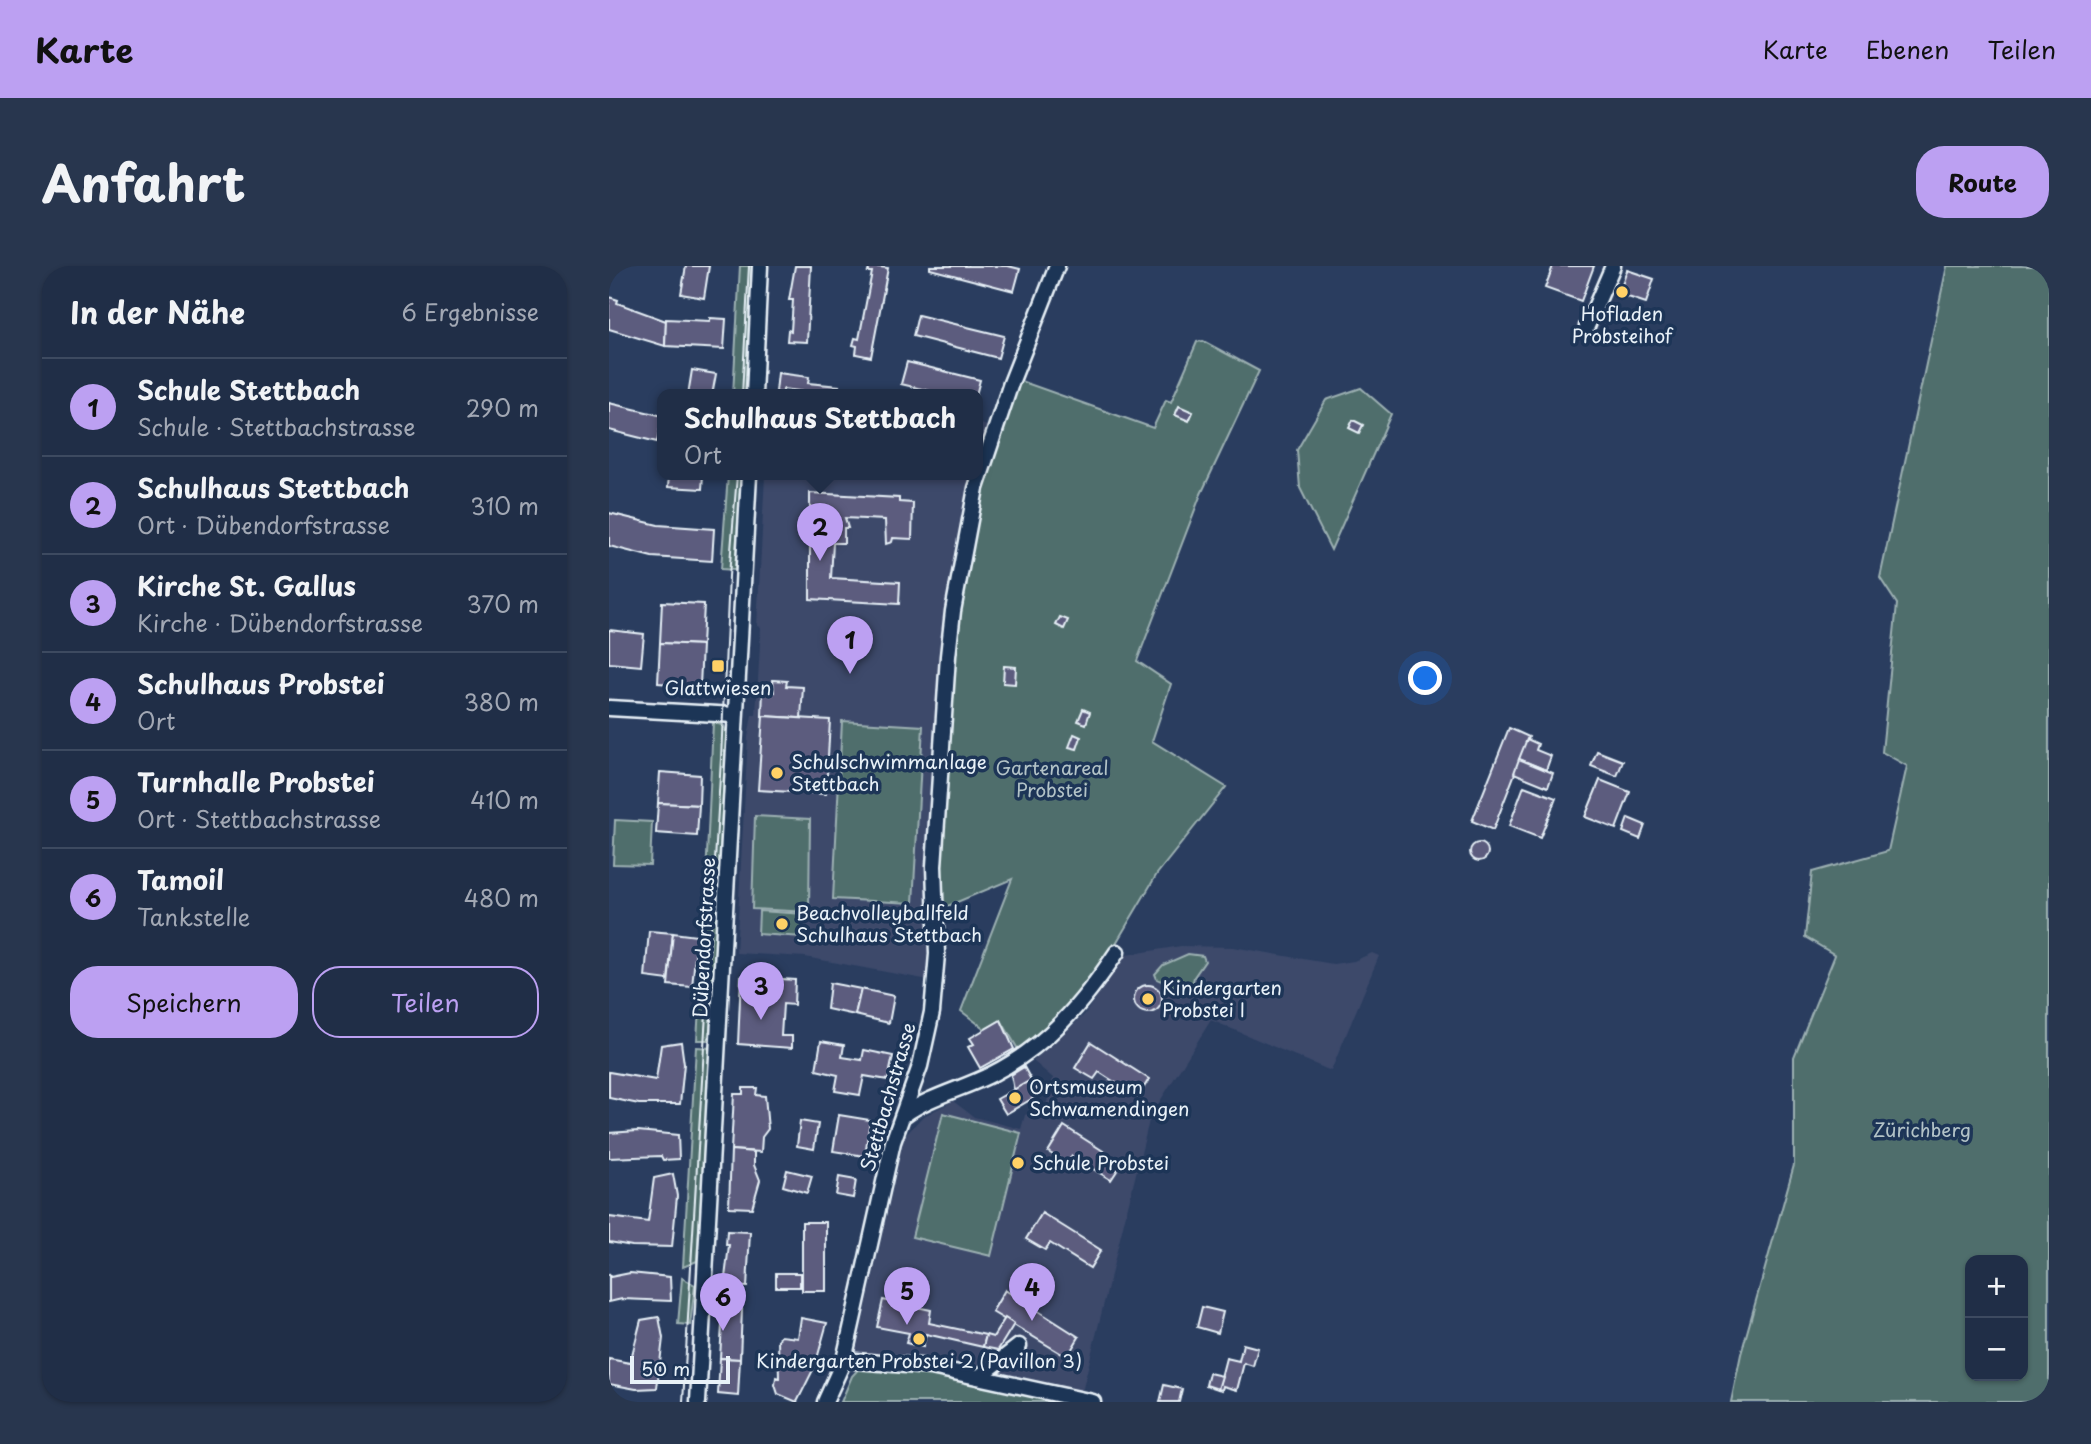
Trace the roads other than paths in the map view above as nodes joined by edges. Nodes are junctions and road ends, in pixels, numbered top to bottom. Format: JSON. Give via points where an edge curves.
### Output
{"nodes":[{"id":1,"x":761,"y":266,"type":"edge"},
{"id":2,"x":1057,"y":266,"type":"edge"},
{"id":3,"x":1613,"y":266,"type":"edge"},
{"id":4,"x":1587,"y":327,"type":"dead end"},
{"id":5,"x":754,"y":389,"type":"edge"},
{"id":6,"x":983,"y":467,"type":"edge"},
{"id":7,"x":749,"y":480,"type":"edge"},
{"id":8,"x":979,"y":480,"type":"edge"},
{"id":9,"x":609,"y":708,"type":"edge"},
{"id":10,"x":735,"y":715,"type":"junction"},
{"id":11,"x":1117,"y":952,"type":"dead end"},
{"id":12,"x":904,"y":1115,"type":"junction"},
{"id":13,"x":1019,"y":1346,"type":"dead end"},
{"id":14,"x":844,"y":1360,"type":"junction"},
{"id":15,"x":979,"y":1377,"type":"junction"},
{"id":16,"x":1086,"y":1401,"type":"edge"},
{"id":17,"x":698,"y":1402,"type":"edge"},
{"id":18,"x":825,"y":1402,"type":"edge"}],
"edges":[{"from":1,"to":5,"type":"street"},
{"from":2,"to":6,"type":"street","name":"Stettbachstrasse"},
{"from":3,"to":4,"type":"street"},
{"from":7,"to":10,"type":"street","name":"Dübendorfstrasse"},
{"from":8,"to":12,"type":"street","name":"Stettbachstrasse","via":[[948,656],[934,866],[936,976],[925,1046]]},
{"from":9,"to":10,"type":"street"},
{"from":10,"to":17,"type":"street","name":"Dübendorfstrasse"},
{"from":11,"to":12,"type":"street","via":[[1087,997],[1030,1051]]},
{"from":12,"to":14,"type":"street","name":"Stettbachstrasse","via":[[893,1142]]},
{"from":13,"to":15,"type":"street"},
{"from":14,"to":15,"type":"street","via":[[931,1367]]},
{"from":14,"to":18,"type":"street","name":"Stettbachstrasse"},
{"from":15,"to":16,"type":"street"}]}
